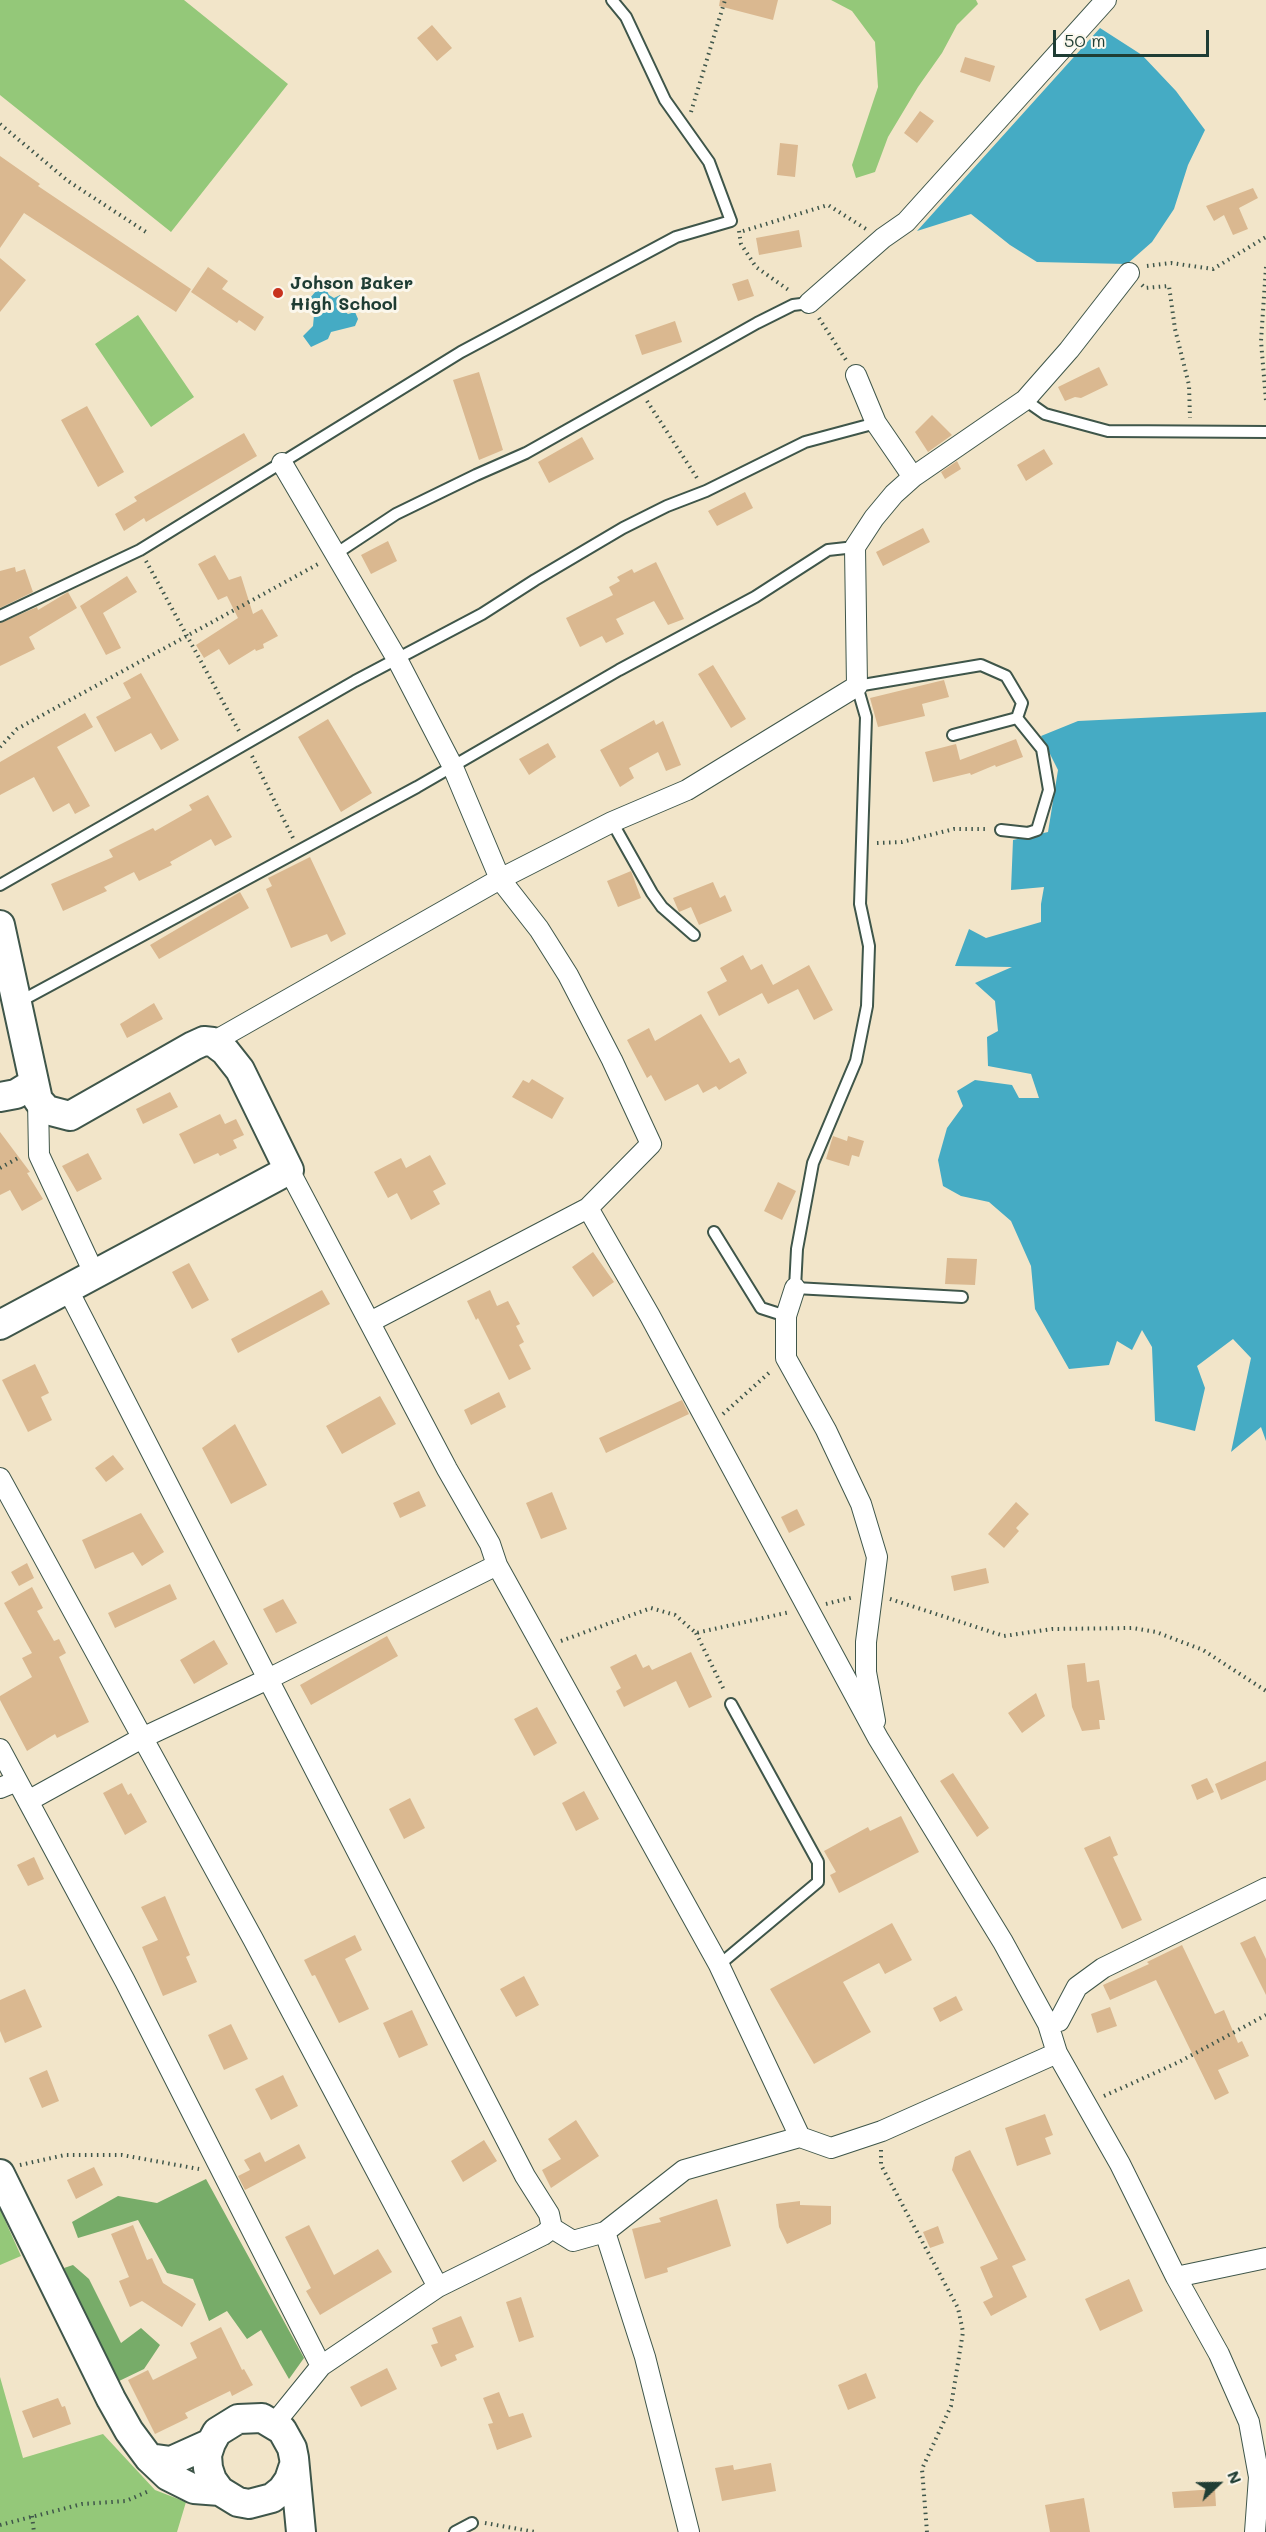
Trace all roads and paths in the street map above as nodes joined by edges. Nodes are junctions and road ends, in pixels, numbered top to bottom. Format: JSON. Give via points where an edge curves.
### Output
{"nodes":[{"id":1,"x":612,"y":0,"type":"edge"},
{"id":2,"x":725,"y":0,"type":"edge"},
{"id":3,"x":1106,"y":0,"type":"edge"},
{"id":4,"x":0,"y":124,"type":"edge"},
{"id":5,"x":683,"y":126,"type":"junction"},
{"id":6,"x":731,"y":221,"type":"junction"},
{"id":7,"x":740,"y":232,"type":"junction"},
{"id":8,"x":149,"y":234,"type":"dead end"},
{"id":9,"x":883,"y":238,"type":"junction"},
{"id":10,"x":1266,"y":238,"type":"edge"},
{"id":11,"x":1266,"y":243,"type":"edge"},
{"id":12,"x":1266,"y":267,"type":"edge"},
{"id":13,"x":1129,"y":273,"type":"junction"},
{"id":14,"x":809,"y":303,"type":"junction"},
{"id":15,"x":856,"y":375,"type":"joint"},
{"id":16,"x":639,"y":388,"type":"junction"},
{"id":17,"x":1025,"y":400,"type":"junction"},
{"id":18,"x":1266,"y":401,"type":"edge"},
{"id":19,"x":876,"y":423,"type":"junction"},
{"id":20,"x":1190,"y":431,"type":"junction"},
{"id":21,"x":1266,"y":432,"type":"edge"},
{"id":22,"x":282,"y":463,"type":"junction"},
{"id":23,"x":913,"y":477,"type":"junction"},
{"id":24,"x":706,"y":491,"type":"junction"},
{"id":25,"x":855,"y":547,"type":"junction"},
{"id":26,"x":140,"y":550,"type":"junction"},
{"id":27,"x":337,"y":554,"type":"junction"},
{"id":28,"x":0,"y":616,"type":"edge"},
{"id":29,"x":186,"y":637,"type":"junction"},
{"id":30,"x":397,"y":659,"type":"junction"},
{"id":31,"x":857,"y":686,"type":"junction"},
{"id":32,"x":1017,"y":718,"type":"junction"},
{"id":33,"x":953,"y":735,"type":"dead end"},
{"id":34,"x":246,"y":744,"type":"junction"},
{"id":35,"x":0,"y":747,"type":"edge"},
{"id":36,"x":452,"y":765,"type":"junction"},
{"id":37,"x":612,"y":822,"type":"junction"},
{"id":38,"x":1001,"y":830,"type":"joint"},
{"id":39,"x":862,"y":844,"type":"junction"},
{"id":40,"x":299,"y":850,"type":"junction"},
{"id":41,"x":500,"y":879,"type":"junction"},
{"id":42,"x":0,"y":885,"type":"edge"},
{"id":43,"x":0,"y":925,"type":"edge"},
{"id":44,"x":694,"y":935,"type":"dead end"},
{"id":45,"x":18,"y":1003,"type":"junction"},
{"id":46,"x":213,"y":1042,"type":"junction"},
{"id":47,"x":36,"y":1092,"type":"junction"},
{"id":48,"x":0,"y":1097,"type":"edge"},
{"id":49,"x":289,"y":1170,"type":"junction"},
{"id":50,"x":588,"y":1208,"type":"junction"},
{"id":51,"x":714,"y":1232,"type":"dead end"},
{"id":52,"x":94,"y":1273,"type":"junction"},
{"id":53,"x":68,"y":1288,"type":"junction"},
{"id":54,"x":795,"y":1288,"type":"junction"},
{"id":55,"x":962,"y":1297,"type":"dead end"},
{"id":56,"x":786,"y":1316,"type":"junction"},
{"id":57,"x":370,"y":1322,"type":"junction"},
{"id":58,"x":0,"y":1325,"type":"edge"},
{"id":59,"x":786,"y":1358,"type":"junction"},
{"id":60,"x":709,"y":1426,"type":"junction"},
{"id":61,"x":0,"y":1478,"type":"edge"},
{"id":62,"x":497,"y":1565,"type":"junction"},
{"id":63,"x":874,"y":1593,"type":"junction"},
{"id":64,"x":807,"y":1608,"type":"junction"},
{"id":65,"x":696,"y":1633,"type":"junction"},
{"id":66,"x":539,"y":1642,"type":"junction"},
{"id":67,"x":268,"y":1679,"type":"junction"},
{"id":68,"x":1266,"y":1691,"type":"edge"},
{"id":69,"x":731,"y":1704,"type":"joint"},
{"id":70,"x":142,"y":1738,"type":"junction"},
{"id":71,"x":878,"y":1738,"type":"junction"},
{"id":72,"x":0,"y":1749,"type":"edge"},
{"id":73,"x":8,"y":1785,"type":"edge"},
{"id":74,"x":28,"y":1802,"type":"junction"},
{"id":75,"x":1266,"y":1888,"type":"edge"},
{"id":76,"x":718,"y":1965,"type":"junction"},
{"id":77,"x":1266,"y":2014,"type":"edge"},
{"id":78,"x":1048,"y":2024,"type":"junction"},
{"id":79,"x":1057,"y":2053,"type":"junction"},
{"id":80,"x":1087,"y":2104,"type":"junction"},
{"id":81,"x":882,"y":2132,"type":"junction"},
{"id":82,"x":800,"y":2137,"type":"junction"},
{"id":83,"x":8,"y":2170,"type":"edge"},
{"id":84,"x":221,"y":2172,"type":"junction"},
{"id":85,"x":552,"y":2228,"type":"junction"},
{"id":86,"x":605,"y":2232,"type":"junction"},
{"id":87,"x":1266,"y":2259,"type":"edge"},
{"id":88,"x":1176,"y":2277,"type":"junction"},
{"id":89,"x":438,"y":2287,"type":"junction"},
{"id":90,"x":321,"y":2366,"type":"junction"},
{"id":91,"x":274,"y":2424,"type":"junction"},
{"id":92,"x":211,"y":2443,"type":"junction"},
{"id":93,"x":158,"y":2467,"type":"junction"},
{"id":94,"x":293,"y":2468,"type":"junction"},
{"id":95,"x":220,"y":2491,"type":"junction"},
{"id":96,"x":260,"y":2502,"type":"junction"},
{"id":97,"x":32,"y":2516,"type":"junction"},
{"id":98,"x":472,"y":2523,"type":"joint"},
{"id":99,"x":0,"y":2526,"type":"edge"},
{"id":100,"x":34,"y":2532,"type":"edge"},
{"id":101,"x":293,"y":2532,"type":"edge"},
{"id":102,"x":300,"y":2532,"type":"edge"},
{"id":103,"x":455,"y":2532,"type":"edge"},
{"id":104,"x":535,"y":2532,"type":"edge"},
{"id":105,"x":689,"y":2532,"type":"edge"},
{"id":106,"x":927,"y":2532,"type":"edge"},
{"id":107,"x":1256,"y":2532,"type":"edge"}],
"edges":[{"from":1,"to":5,"type":"lane","via":[[627,16],[665,100]]},
{"from":2,"to":5,"type":"path","via":[[690,116]]},
{"from":3,"to":9,"type":"street","via":[[906,222]]},
{"from":4,"to":8,"type":"path","via":[[68,180]]},
{"from":5,"to":6,"type":"lane","via":[[709,162]]},
{"from":6,"to":7,"type":"path"},
{"from":6,"to":22,"type":"lane","via":[[676,237],[461,352]]},
{"from":7,"to":9,"type":"path","via":[[828,205]]},
{"from":7,"to":14,"type":"path","via":[[741,244],[756,267]]},
{"from":9,"to":14,"type":"street"},
{"from":10,"to":11,"type":"path"},
{"from":10,"to":13,"type":"path","via":[[1213,269],[1172,263],[1135,268]]},
{"from":12,"to":18,"type":"path","via":[[1261,341]]},
{"from":13,"to":17,"type":"street","via":[[1070,350]]},
{"from":13,"to":20,"type":"path","via":[[1145,288],[1169,286],[1189,385]]},
{"from":14,"to":15,"type":"path"},
{"from":14,"to":16,"type":"lane","via":[[793,305],[757,323]]},
{"from":15,"to":19,"type":"street"},
{"from":16,"to":24,"type":"path"},
{"from":16,"to":27,"type":"lane","via":[[526,453],[396,514]]},
{"from":17,"to":20,"type":"lane","via":[[1045,414],[1108,431]]},
{"from":17,"to":23,"type":"street"},
{"from":19,"to":23,"type":"street"},
{"from":19,"to":24,"type":"lane","via":[[805,442]]},
{"from":20,"to":21,"type":"lane"},
{"from":22,"to":26,"type":"lane"},
{"from":22,"to":27,"type":"street"},
{"from":23,"to":25,"type":"street","via":[[874,518]]},
{"from":24,"to":30,"type":"lane","via":[[623,528],[482,614]]},
{"from":25,"to":31,"type":"street"},
{"from":25,"to":36,"type":"lane","via":[[828,550],[755,597]]},
{"from":26,"to":28,"type":"lane"},
{"from":26,"to":29,"type":"path"},
{"from":27,"to":29,"type":"path"},
{"from":27,"to":30,"type":"street"},
{"from":29,"to":34,"type":"path"},
{"from":29,"to":35,"type":"path","via":[[17,729]]},
{"from":30,"to":34,"type":"lane"},
{"from":30,"to":36,"type":"street"},
{"from":31,"to":32,"type":"lane","via":[[981,665],[1006,676],[1022,703]]},
{"from":31,"to":37,"type":"street","via":[[687,790]]},
{"from":31,"to":39,"type":"lane","via":[[866,717]]},
{"from":32,"to":33,"type":"lane"},
{"from":32,"to":38,"type":"lane","via":[[1042,749],[1049,790],[1037,830]]},
{"from":34,"to":40,"type":"path"},
{"from":34,"to":42,"type":"lane"},
{"from":36,"to":40,"type":"lane"},
{"from":36,"to":41,"type":"street"},
{"from":37,"to":41,"type":"street"},
{"from":37,"to":44,"type":"lane","via":[[651,893]]},
{"from":38,"to":39,"type":"path","via":[[954,829],[902,842]]},
{"from":39,"to":54,"type":"lane","via":[[860,904],[869,945],[867,1006],[856,1061],[813,1163],[797,1249]]},
{"from":40,"to":45,"type":"lane"},
{"from":41,"to":46,"type":"street"},
{"from":41,"to":50,"type":"street","via":[[568,975],[651,1144]]},
{"from":43,"to":45,"type":"street"},
{"from":45,"to":47,"type":"street"},
{"from":46,"to":47,"type":"street","via":[[193,1046],[70,1116],[47,1110]]},
{"from":46,"to":49,"type":"street","via":[[240,1070]]},
{"from":47,"to":48,"type":"street"},
{"from":47,"to":52,"type":"street","via":[[39,1155]]},
{"from":49,"to":52,"type":"street"},
{"from":49,"to":57,"type":"street"},
{"from":50,"to":57,"type":"street"},
{"from":50,"to":60,"type":"street"},
{"from":51,"to":56,"type":"lane","via":[[761,1308]]},
{"from":52,"to":53,"type":"street"},
{"from":53,"to":58,"type":"street"},
{"from":53,"to":67,"type":"street"},
{"from":54,"to":55,"type":"lane"},
{"from":54,"to":56,"type":"street"},
{"from":56,"to":59,"type":"street"},
{"from":57,"to":62,"type":"street","via":[[490,1544]]},
{"from":59,"to":60,"type":"path"},
{"from":59,"to":63,"type":"street","via":[[861,1504],[877,1557]]},
{"from":60,"to":64,"type":"street"},
{"from":61,"to":70,"type":"street"},
{"from":62,"to":66,"type":"street"},
{"from":62,"to":67,"type":"street"},
{"from":63,"to":64,"type":"path"},
{"from":63,"to":68,"type":"path","via":[[1004,1636],[1052,1629],[1133,1628],[1156,1632],[1203,1650]]},
{"from":63,"to":71,"type":"street","via":[[866,1642],[866,1672]]},
{"from":64,"to":65,"type":"path"},
{"from":64,"to":71,"type":"street"},
{"from":65,"to":66,"type":"path","via":[[675,1615],[651,1608],[564,1640]]},
{"from":65,"to":69,"type":"path"},
{"from":66,"to":76,"type":"street"},
{"from":67,"to":70,"type":"street"},
{"from":67,"to":85,"type":"street","via":[[525,2176],[549,2214]]},
{"from":69,"to":76,"type":"lane","via":[[818,1862],[818,1882]]},
{"from":70,"to":74,"type":"street"},
{"from":70,"to":89,"type":"street"},
{"from":71,"to":78,"type":"street","via":[[1003,1942]]},
{"from":72,"to":73,"type":"street"},
{"from":73,"to":74,"type":"street"},
{"from":74,"to":84,"type":"street","via":[[125,1981]]},
{"from":75,"to":78,"type":"street","via":[[1103,1968],[1077,1987],[1059,2021]]},
{"from":76,"to":82,"type":"street"},
{"from":77,"to":80,"type":"path","via":[[1179,2062]]},
{"from":78,"to":79,"type":"street"},
{"from":79,"to":80,"type":"street"},
{"from":79,"to":81,"type":"street"},
{"from":80,"to":88,"type":"street"},
{"from":81,"to":82,"type":"street","via":[[831,2148]]},
{"from":81,"to":106,"type":"path","via":[[880,2165],[958,2308],[963,2332],[951,2406],[922,2469]]},
{"from":82,"to":86,"type":"street","via":[[684,2170]]},
{"from":83,"to":84,"type":"path","via":[[65,2155],[122,2156]]},
{"from":83,"to":93,"type":"street","via":[[111,2399],[129,2431]]},
{"from":84,"to":90,"type":"street"},
{"from":85,"to":86,"type":"street","via":[[573,2241]]},
{"from":85,"to":89,"type":"street"},
{"from":86,"to":105,"type":"street","via":[[645,2357]]},
{"from":87,"to":88,"type":"street"},
{"from":88,"to":107,"type":"street","via":[[1219,2354],[1249,2422],[1259,2477]]},
{"from":89,"to":90,"type":"street"},
{"from":90,"to":91,"type":"street"},
{"from":91,"to":92,"type":"street","via":[[262,2418],[238,2418],[217,2432]]},
{"from":91,"to":94,"type":"street","via":[[292,2448]]},
{"from":92,"to":93,"type":"street"},
{"from":92,"to":95,"type":"street","via":[[208,2468]]},
{"from":93,"to":95,"type":"street","via":[[194,2489]]},
{"from":93,"to":97,"type":"path","via":[[158,2487],[126,2501],[82,2504]]},
{"from":94,"to":96,"type":"street","via":[[282,2490]]},
{"from":94,"to":102,"type":"street"},
{"from":95,"to":96,"type":"street","via":[[238,2502]]},
{"from":96,"to":101,"type":"street"},
{"from":97,"to":99,"type":"path"},
{"from":97,"to":100,"type":"path"},
{"from":98,"to":103,"type":"lane"},
{"from":98,"to":104,"type":"path"}]}
